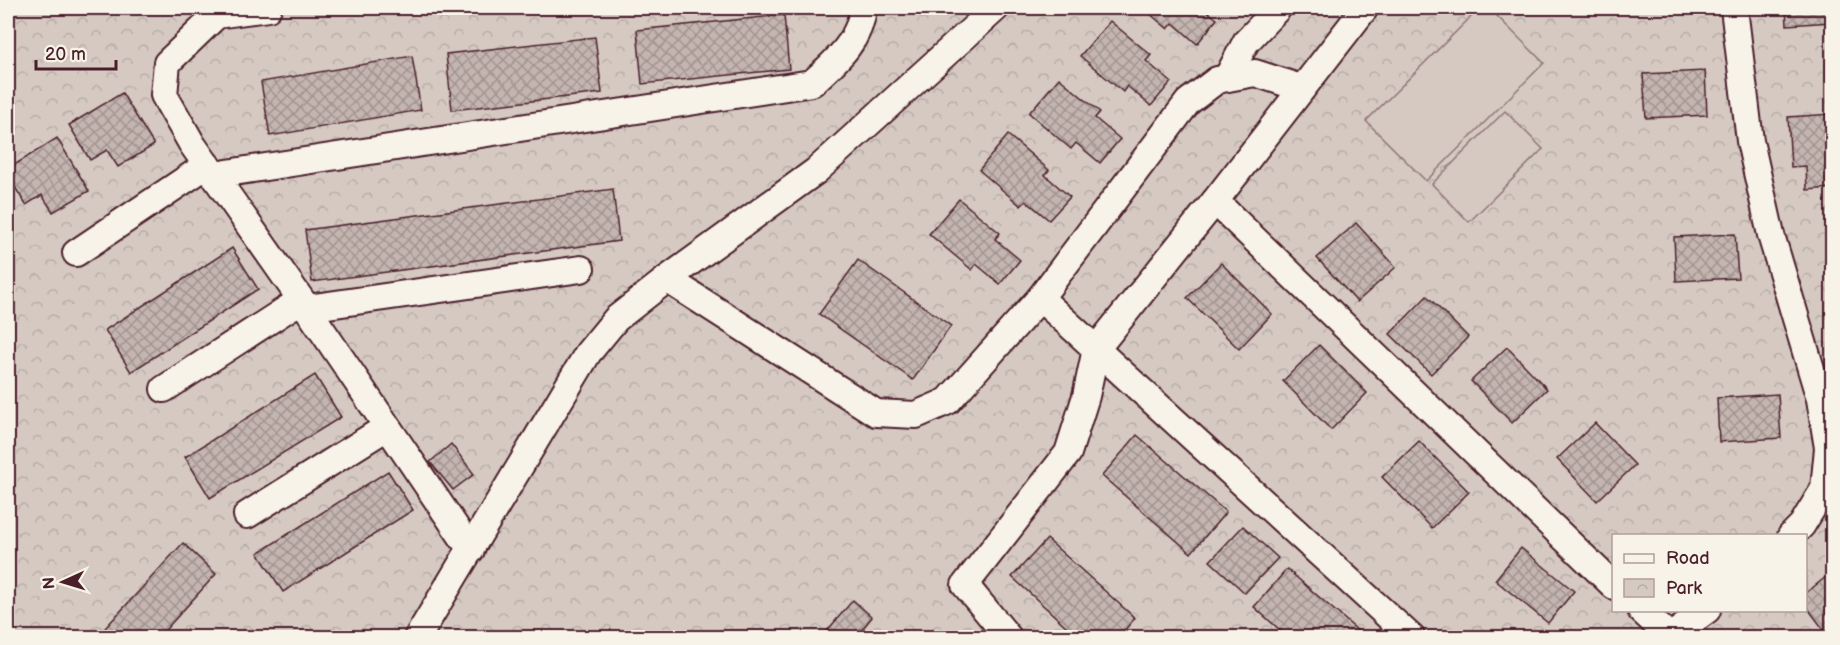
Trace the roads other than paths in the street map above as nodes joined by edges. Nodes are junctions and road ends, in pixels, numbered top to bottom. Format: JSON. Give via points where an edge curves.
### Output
{"nodes":[{"id":1,"x":268,"y":8,"type":"edge"},
{"id":2,"x":863,"y":8,"type":"edge"},
{"id":3,"x":996,"y":8,"type":"edge"},
{"id":4,"x":1278,"y":8,"type":"edge"},
{"id":5,"x":1365,"y":8,"type":"edge"},
{"id":6,"x":1734,"y":8,"type":"edge"},
{"id":7,"x":220,"y":11,"type":"edge"},
{"id":8,"x":1227,"y":78,"type":"junction"},
{"id":9,"x":1301,"y":88,"type":"junction"},
{"id":10,"x":211,"y":170,"type":"junction"},
{"id":11,"x":1215,"y":201,"type":"junction"},
{"id":12,"x":76,"y":253,"type":"dead end"},
{"id":13,"x":580,"y":269,"type":"dead end"},
{"id":14,"x":667,"y":279,"type":"junction"},
{"id":15,"x":1040,"y":298,"type":"junction"},
{"id":16,"x":304,"y":304,"type":"junction"},
{"id":17,"x":1096,"y":348,"type":"junction"},
{"id":18,"x":164,"y":389,"type":"dead end"},
{"id":19,"x":387,"y":427,"type":"junction"},
{"id":20,"x":247,"y":515,"type":"dead end"},
{"id":21,"x":1793,"y":534,"type":"edge"},
{"id":22,"x":471,"y":550,"type":"junction"},
{"id":23,"x":1612,"y":584,"type":"edge"},
{"id":24,"x":1643,"y":612,"type":"edge"},
{"id":25,"x":1704,"y":612,"type":"edge"},
{"id":26,"x":1670,"y":637,"type":"edge"},
{"id":27,"x":417,"y":638,"type":"edge"},
{"id":28,"x":1010,"y":638,"type":"edge"},
{"id":29,"x":1413,"y":638,"type":"edge"}],
"edges":[{"from":1,"to":7,"type":"street"},
{"from":2,"to":10,"type":"street","via":[[861,25],[840,59],[812,83]]},
{"from":3,"to":14,"type":"street","via":[[816,171]]},
{"from":4,"to":8,"type":"street","via":[[1246,42]]},
{"from":5,"to":9,"type":"street"},
{"from":6,"to":21,"type":"street","via":[[1750,141],[1771,235],[1820,399],[1828,448],[1824,489]]},
{"from":7,"to":10,"type":"street","via":[[167,63],[164,95]]},
{"from":8,"to":9,"type":"street","via":[[1255,73]]},
{"from":8,"to":15,"type":"street","via":[[1217,80],[1188,102]]},
{"from":9,"to":11,"type":"street"},
{"from":10,"to":12,"type":"street"},
{"from":10,"to":16,"type":"street"},
{"from":11,"to":17,"type":"street"},
{"from":11,"to":23,"type":"street"},
{"from":13,"to":16,"type":"street"},
{"from":14,"to":15,"type":"street","via":[[876,413],[886,414],[916,415],[948,401]]},
{"from":14,"to":22,"type":"street","via":[[615,319],[588,353]]},
{"from":15,"to":17,"type":"street"},
{"from":16,"to":18,"type":"street"},
{"from":16,"to":19,"type":"street"},
{"from":17,"to":28,"type":"street","via":[[1068,453],[965,585]]},
{"from":17,"to":29,"type":"street"},
{"from":19,"to":20,"type":"street"},
{"from":19,"to":22,"type":"street"},
{"from":22,"to":27,"type":"street"},
{"from":24,"to":26,"type":"street"},
{"from":25,"to":26,"type":"street"}]}
